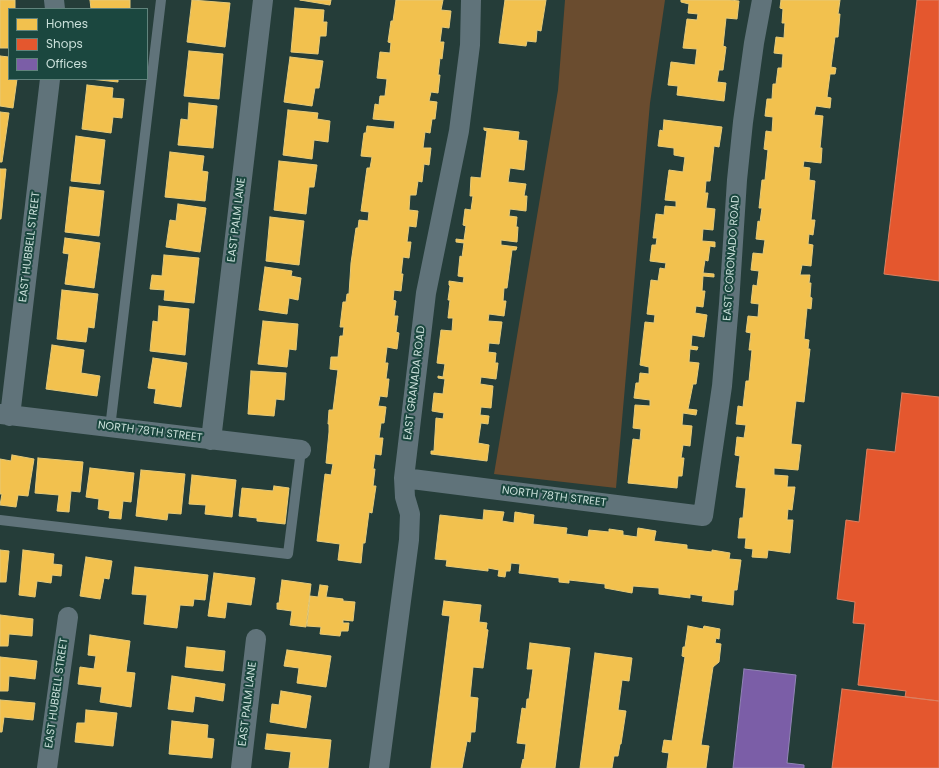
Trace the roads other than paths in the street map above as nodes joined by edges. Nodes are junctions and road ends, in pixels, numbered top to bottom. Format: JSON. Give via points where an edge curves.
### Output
{"nodes":[{"id":1,"x":161,"y":0,"type":"edge"},
{"id":2,"x":263,"y":0,"type":"edge"},
{"id":3,"x":471,"y":0,"type":"edge"},
{"id":4,"x":762,"y":0,"type":"edge"},
{"id":5,"x":50,"y":80,"type":"edge"},
{"id":6,"x":5,"y":415,"type":"edge"},
{"id":7,"x":110,"y":428,"type":"junction"},
{"id":8,"x":211,"y":440,"type":"junction"},
{"id":9,"x":301,"y":450,"type":"joint"},
{"id":10,"x":404,"y":478,"type":"junction"},
{"id":11,"x":704,"y":516,"type":"joint"},
{"id":12,"x":0,"y":520,"type":"edge"},
{"id":13,"x":68,"y":617,"type":"dead end"},
{"id":14,"x":256,"y":639,"type":"dead end"},
{"id":15,"x":47,"y":768,"type":"edge"},
{"id":16,"x":241,"y":768,"type":"edge"},
{"id":17,"x":379,"y":768,"type":"edge"}],
"edges":[{"from":1,"to":7,"type":"lane"},
{"from":2,"to":8,"type":"street","name":"EAST PALM LANE"},
{"from":3,"to":10,"type":"street","name":"EAST GRANADA ROAD","via":[[470,45],[459,131],[426,293]]},
{"from":4,"to":11,"type":"street","name":"EAST CORONADO ROAD","via":[[743,122],[722,386]]},
{"from":5,"to":6,"type":"street","name":"EAST HUBBELL STREET"},
{"from":6,"to":7,"type":"street","name":"NORTH 78TH STREET"},
{"from":7,"to":8,"type":"street","name":"NORTH 78TH STREET"},
{"from":8,"to":9,"type":"street","name":"NORTH 78TH STREET"},
{"from":9,"to":12,"type":"lane","via":[[288,554]]},
{"from":10,"to":11,"type":"street","name":"NORTH 78TH STREET"},
{"from":10,"to":17,"type":"street","name":"EAST GRANADA ROAD","via":[[405,497],[410,514],[409,540]]},
{"from":13,"to":15,"type":"street","name":"EAST HUBBELL STREET"},
{"from":14,"to":16,"type":"street","name":"EAST PALM LANE"}]}
